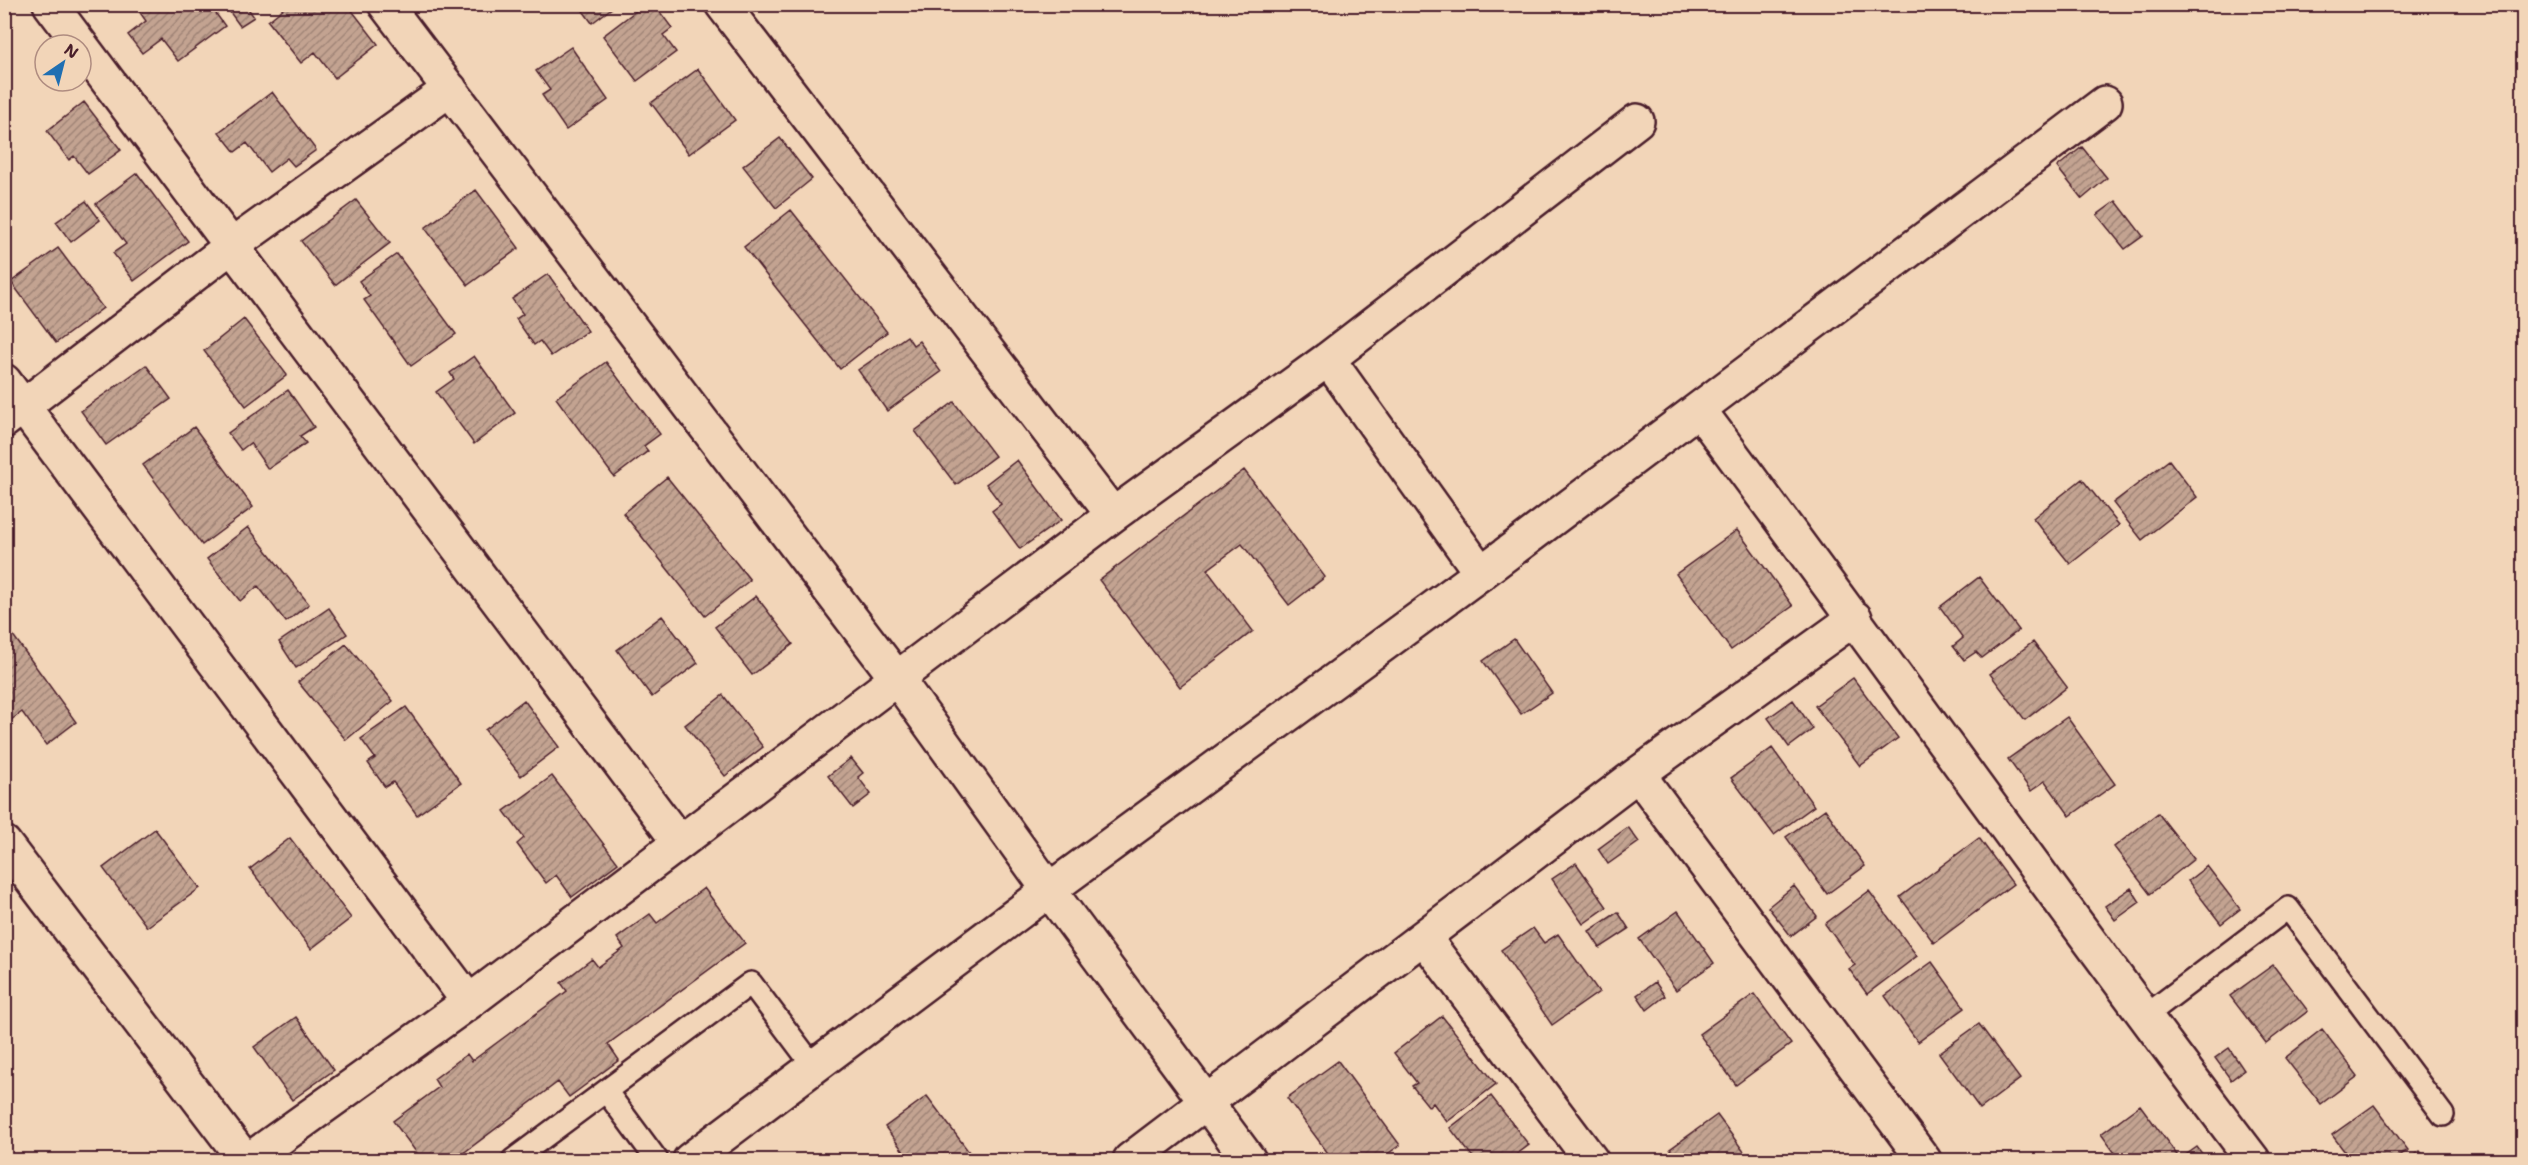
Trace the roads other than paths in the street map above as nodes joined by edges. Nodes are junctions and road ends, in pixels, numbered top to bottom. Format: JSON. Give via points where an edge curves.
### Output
{"nodes":[{"id":1,"x":50,"y":4,"type":"edge"},
{"id":2,"x":385,"y":4,"type":"edge"},
{"id":3,"x":722,"y":4,"type":"edge"},
{"id":4,"x":450,"y":89,"type":"junction"},
{"id":5,"x":2105,"y":103,"type":"dead end"},
{"id":6,"x":1637,"y":121,"type":"dead end"},
{"id":7,"x":233,"y":245,"type":"junction"},
{"id":8,"x":1328,"y":358,"type":"junction"},
{"id":9,"x":4,"y":381,"type":"edge"},
{"id":10,"x":1699,"y":410,"type":"junction"},
{"id":11,"x":14,"y":414,"type":"edge"},
{"id":12,"x":1113,"y":516,"type":"junction"},
{"id":13,"x":1481,"y":573,"type":"junction"},
{"id":14,"x":1855,"y":618,"type":"junction"},
{"id":15,"x":898,"y":680,"type":"junction"},
{"id":16,"x":1638,"y":774,"type":"junction"},
{"id":17,"x":679,"y":842,"type":"junction"},
{"id":18,"x":4,"y":843,"type":"edge"},
{"id":19,"x":1049,"y":890,"type":"junction"},
{"id":20,"x":1425,"y":939,"type":"junction"},
{"id":21,"x":469,"y":1002,"type":"junction"},
{"id":22,"x":2144,"y":1017,"type":"junction"},
{"id":23,"x":814,"y":1067,"type":"junction"},
{"id":24,"x":606,"y":1091,"type":"junction"},
{"id":25,"x":1205,"y":1104,"type":"junction"},
{"id":26,"x":2443,"y":1115,"type":"dead end"},
{"id":27,"x":247,"y":1161,"type":"edge"},
{"id":28,"x":513,"y":1161,"type":"edge"},
{"id":29,"x":657,"y":1161,"type":"edge"},
{"id":30,"x":690,"y":1161,"type":"edge"},
{"id":31,"x":1130,"y":1161,"type":"edge"},
{"id":32,"x":1249,"y":1161,"type":"edge"},
{"id":33,"x":1591,"y":1161,"type":"edge"},
{"id":34,"x":1924,"y":1161,"type":"edge"},
{"id":35,"x":2253,"y":1161,"type":"edge"}],
"edges":[{"from":1,"to":7,"type":"street"},
{"from":2,"to":4,"type":"street"},
{"from":3,"to":12,"type":"street"},
{"from":4,"to":7,"type":"street"},
{"from":4,"to":15,"type":"street"},
{"from":5,"to":10,"type":"street"},
{"from":6,"to":8,"type":"street"},
{"from":7,"to":11,"type":"street"},
{"from":7,"to":17,"type":"street"},
{"from":8,"to":12,"type":"street"},
{"from":8,"to":13,"type":"street"},
{"from":9,"to":11,"type":"street"},
{"from":10,"to":13,"type":"street"},
{"from":10,"to":14,"type":"street"},
{"from":11,"to":21,"type":"street"},
{"from":12,"to":15,"type":"street"},
{"from":13,"to":19,"type":"street"},
{"from":14,"to":16,"type":"street"},
{"from":14,"to":22,"type":"street"},
{"from":15,"to":17,"type":"street"},
{"from":15,"to":19,"type":"street"},
{"from":16,"to":20,"type":"street"},
{"from":16,"to":34,"type":"street"},
{"from":17,"to":21,"type":"street"},
{"from":18,"to":27,"type":"street"},
{"from":19,"to":23,"type":"street"},
{"from":19,"to":25,"type":"street"},
{"from":20,"to":25,"type":"street"},
{"from":20,"to":33,"type":"street"},
{"from":21,"to":27,"type":"street"},
{"from":22,"to":26,"type":"lane","via":[[2288,908]]},
{"from":22,"to":35,"type":"street"},
{"from":23,"to":24,"type":"lane","via":[[751,983]]},
{"from":23,"to":30,"type":"street"},
{"from":24,"to":28,"type":"lane"},
{"from":24,"to":29,"type":"lane"},
{"from":25,"to":31,"type":"street"},
{"from":25,"to":32,"type":"street"}]}
